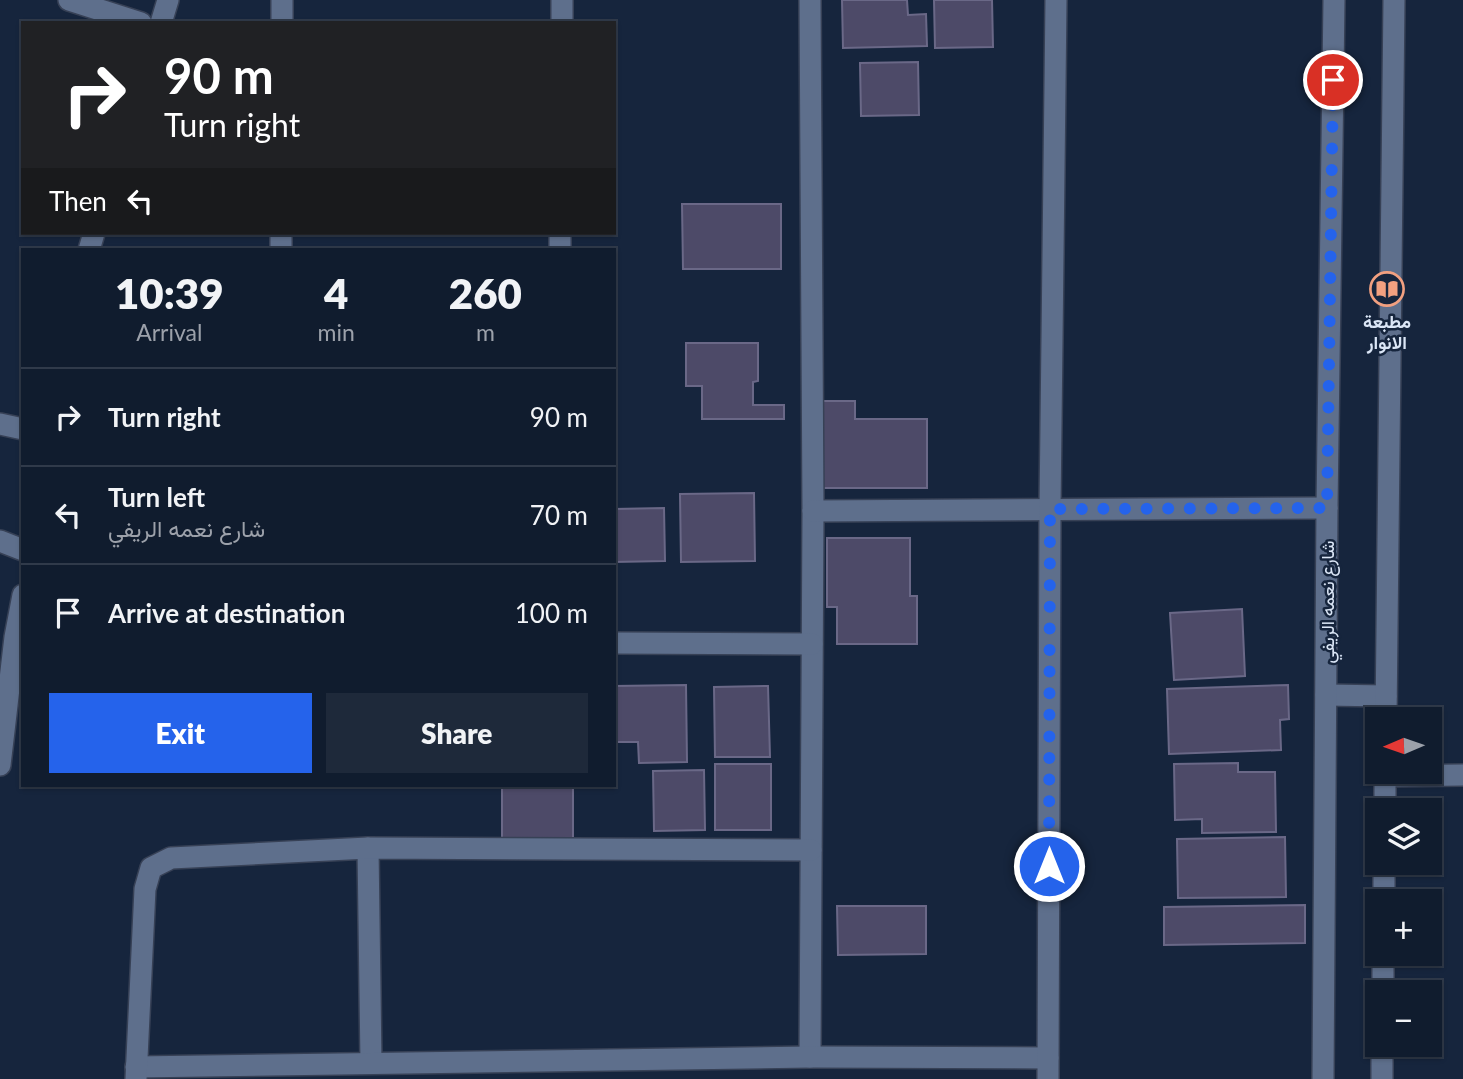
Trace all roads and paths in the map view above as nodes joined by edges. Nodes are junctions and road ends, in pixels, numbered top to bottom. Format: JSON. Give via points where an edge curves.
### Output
{"nodes":[{"id":1,"x":69,"y":0,"type":"edge"},
{"id":2,"x":169,"y":0,"type":"edge"},
{"id":3,"x":282,"y":0,"type":"edge"},
{"id":4,"x":562,"y":0,"type":"edge"},
{"id":5,"x":810,"y":0,"type":"edge"},
{"id":6,"x":1056,"y":0,"type":"edge"},
{"id":7,"x":1334,"y":0,"type":"edge"},
{"id":8,"x":1394,"y":0,"type":"edge"},
{"id":9,"x":135,"y":21,"type":"edge"},
{"id":10,"x":162,"y":21,"type":"edge"},
{"id":11,"x":282,"y":21,"type":"edge"},
{"id":12,"x":562,"y":21,"type":"edge"},
{"id":13,"x":0,"y":424,"type":"edge"},
{"id":14,"x":21,"y":429,"type":"edge"},
{"id":15,"x":1327,"y":508,"type":"junction"},
{"id":16,"x":1050,"y":509,"type":"junction"},
{"id":17,"x":813,"y":511,"type":"junction"},
{"id":18,"x":0,"y":541,"type":"edge"},
{"id":19,"x":21,"y":549,"type":"edge"},
{"id":20,"x":21,"y":617,"type":"edge"},
{"id":21,"x":19,"y":638,"type":"edge"},
{"id":22,"x":616,"y":643,"type":"edge"},
{"id":23,"x":812,"y":644,"type":"junction"},
{"id":24,"x":5,"y":686,"type":"edge"},
{"id":25,"x":1326,"y":695,"type":"junction"},
{"id":26,"x":1386,"y":696,"type":"junction"},
{"id":27,"x":1386,"y":707,"type":"edge"},
{"id":28,"x":0,"y":765,"type":"edge"},
{"id":29,"x":1442,"y":775,"type":"edge"},
{"id":30,"x":1463,"y":775,"type":"edge"},
{"id":31,"x":368,"y":848,"type":"junction"},
{"id":32,"x":811,"y":850,"type":"junction"},
{"id":33,"x":810,"y":1057,"type":"junction"},
{"id":34,"x":1382,"y":1057,"type":"edge"},
{"id":35,"x":371,"y":1063,"type":"junction"},
{"id":36,"x":1048,"y":1069,"type":"edge"},
{"id":37,"x":136,"y":1073,"type":"edge"},
{"id":38,"x":1323,"y":1079,"type":"edge"},
{"id":39,"x":1382,"y":1079,"type":"edge"}],
"edges":[{"from":1,"to":9,"type":"street"},
{"from":2,"to":10,"type":"street"},
{"from":3,"to":11,"type":"street"},
{"from":4,"to":12,"type":"street"},
{"from":5,"to":17,"type":"street"},
{"from":6,"to":16,"type":"street"},
{"from":7,"to":15,"type":"street","name":"شارع نعمه الريفي"},
{"from":8,"to":26,"type":"street"},
{"from":13,"to":14,"type":"street"},
{"from":15,"to":16,"type":"street"},
{"from":15,"to":25,"type":"street","name":"شارع نعمه الريفي"},
{"from":16,"to":17,"type":"street"},
{"from":16,"to":36,"type":"street"},
{"from":17,"to":23,"type":"street"},
{"from":18,"to":19,"type":"street"},
{"from":20,"to":21,"type":"street"},
{"from":21,"to":24,"type":"street"},
{"from":22,"to":23,"type":"street"},
{"from":23,"to":32,"type":"street"},
{"from":24,"to":28,"type":"street"},
{"from":25,"to":26,"type":"street"},
{"from":25,"to":38,"type":"street","name":"شارع نعمه الريفي"},
{"from":26,"to":27,"type":"street"},
{"from":29,"to":30,"type":"street"},
{"from":31,"to":32,"type":"street"},
{"from":31,"to":35,"type":"street"},
{"from":31,"to":37,"type":"street","via":[[171,859],[151,868],[145,889]]},
{"from":32,"to":33,"type":"street"},
{"from":33,"to":35,"type":"street"},
{"from":33,"to":36,"type":"street"},
{"from":34,"to":39,"type":"street"},
{"from":35,"to":37,"type":"street"}]}
